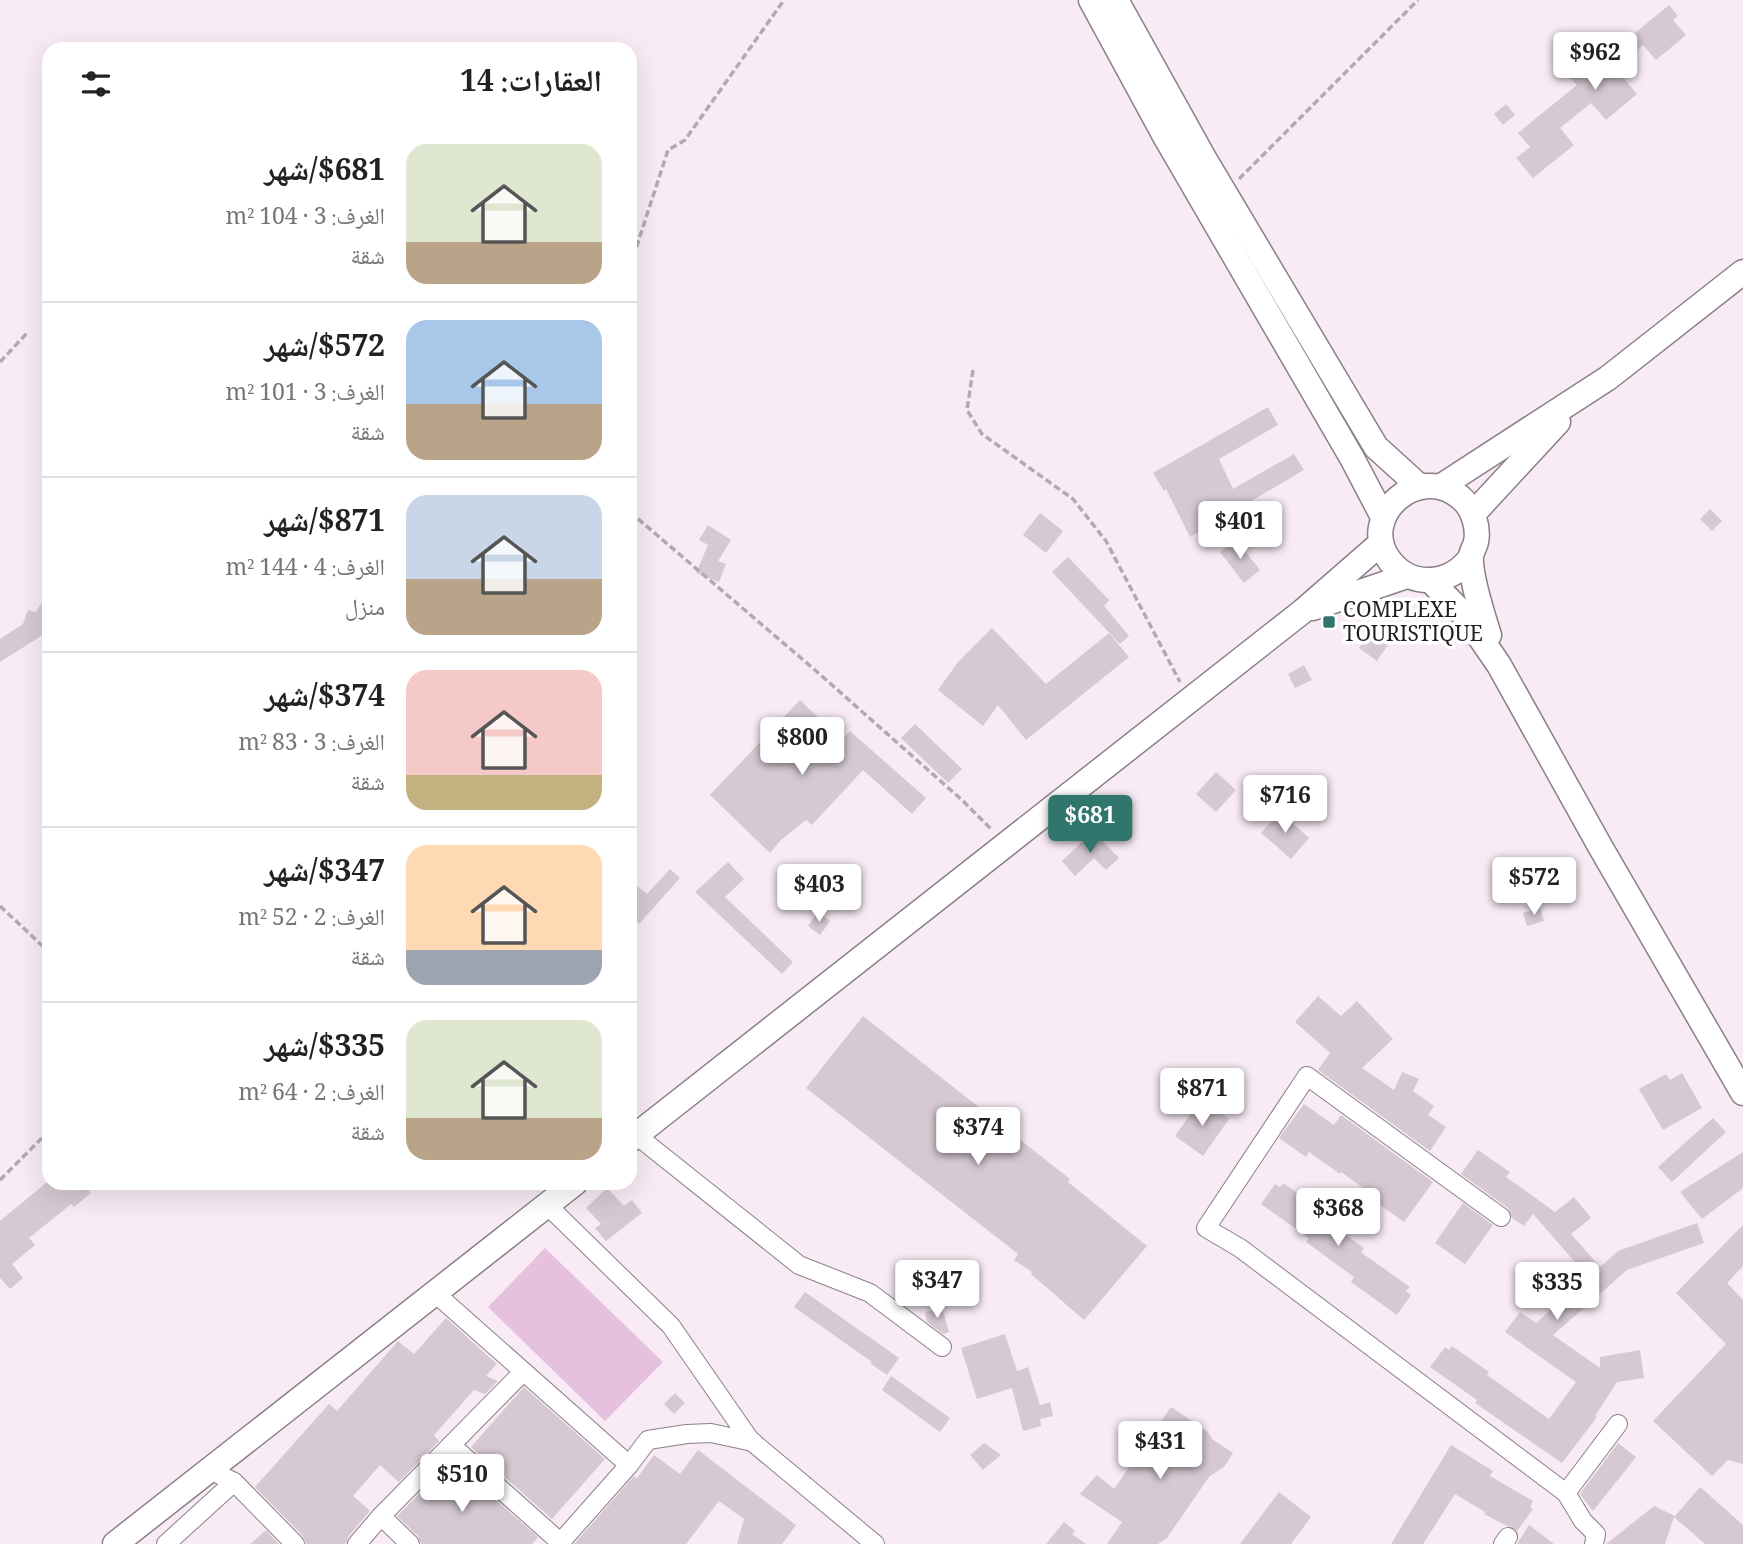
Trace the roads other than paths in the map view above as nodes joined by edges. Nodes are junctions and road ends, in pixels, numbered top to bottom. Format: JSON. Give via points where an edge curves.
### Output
{"nodes":[{"id":1,"x":1091,"y":0,"type":"edge"},
{"id":2,"x":1116,"y":0,"type":"edge"},
{"id":3,"x":1743,"y":272,"type":"edge"},
{"id":4,"x":1582,"y":396,"type":"junction"},
{"id":5,"x":1430,"y":487,"type":"junction"},
{"id":6,"x":1473,"y":514,"type":"junction"},
{"id":7,"x":1384,"y":517,"type":"junction"},
{"id":8,"x":1381,"y":542,"type":"junction"},
{"id":9,"x":1471,"y":557,"type":"junction"},
{"id":10,"x":1419,"y":579,"type":"junction"},
{"id":11,"x":1303,"y":611,"type":"junction"},
{"id":12,"x":1499,"y":665,"type":"junction"},
{"id":13,"x":1743,"y":1093,"type":"edge"},
{"id":14,"x":637,"y":1135,"type":"edge"},
{"id":15,"x":637,"y":1141,"type":"edge"},
{"id":16,"x":566,"y":1190,"type":"edge"},
{"id":17,"x":547,"y":1205,"type":"junction"},
{"id":18,"x":1501,"y":1217,"type":"dead end"},
{"id":19,"x":435,"y":1293,"type":"junction"},
{"id":20,"x":942,"y":1347,"type":"dead end"},
{"id":21,"x":523,"y":1372,"type":"junction"},
{"id":22,"x":1618,"y":1424,"type":"dead end"},
{"id":23,"x":753,"y":1442,"type":"junction"},
{"id":24,"x":451,"y":1445,"type":"junction"},
{"id":25,"x":629,"y":1465,"type":"junction"},
{"id":26,"x":210,"y":1469,"type":"junction"},
{"id":27,"x":234,"y":1482,"type":"junction"},
{"id":28,"x":1566,"y":1493,"type":"junction"},
{"id":29,"x":381,"y":1516,"type":"junction"},
{"id":30,"x":559,"y":1543,"type":"edge"},
{"id":31,"x":115,"y":1544,"type":"edge"},
{"id":32,"x":166,"y":1544,"type":"edge"},
{"id":33,"x":295,"y":1544,"type":"edge"},
{"id":34,"x":357,"y":1544,"type":"edge"},
{"id":35,"x":410,"y":1544,"type":"edge"},
{"id":36,"x":875,"y":1544,"type":"edge"},
{"id":37,"x":1594,"y":1544,"type":"edge"}],
"edges":[{"from":1,"to":7,"type":"main road"},
{"from":2,"to":5,"type":"main road","via":[[1376,447]]},
{"from":3,"to":4,"type":"main road"},
{"from":4,"to":5,"type":"main road"},
{"from":4,"to":6,"type":"main road"},
{"from":5,"to":6,"type":"main road","via":[[1461,498]]},
{"from":5,"to":7,"type":"main road","via":[[1396,499]]},
{"from":6,"to":9,"type":"main road","via":[[1477,540]]},
{"from":7,"to":8,"type":"main road"},
{"from":8,"to":10,"type":"main road","via":[[1387,558]]},
{"from":8,"to":11,"type":"main road"},
{"from":9,"to":10,"type":"main road","via":[[1452,575]]},
{"from":9,"to":12,"type":"main road","via":[[1480,607]]},
{"from":10,"to":11,"type":"main road"},
{"from":10,"to":12,"type":"main road","via":[[1466,617]]},
{"from":11,"to":14,"type":"main road"},
{"from":12,"to":13,"type":"main road"},
{"from":15,"to":20,"type":"street","via":[[799,1265],[870,1293]]},
{"from":16,"to":17,"type":"main road"},
{"from":17,"to":19,"type":"main road"},
{"from":17,"to":23,"type":"street","via":[[671,1326]]},
{"from":18,"to":28,"type":"street","via":[[1307,1076],[1206,1228],[1240,1248]]},
{"from":19,"to":21,"type":"street"},
{"from":19,"to":26,"type":"main road"},
{"from":21,"to":24,"type":"street"},
{"from":21,"to":25,"type":"street"},
{"from":22,"to":28,"type":"street"},
{"from":23,"to":25,"type":"street","via":[[711,1433],[648,1440]]},
{"from":23,"to":36,"type":"street"},
{"from":24,"to":29,"type":"street"},
{"from":24,"to":30,"type":"street"},
{"from":25,"to":30,"type":"street"},
{"from":26,"to":27,"type":"street"},
{"from":26,"to":31,"type":"main road"},
{"from":27,"to":32,"type":"street"},
{"from":27,"to":33,"type":"street"},
{"from":28,"to":37,"type":"street","via":[[1596,1534]]},
{"from":29,"to":34,"type":"street"},
{"from":29,"to":35,"type":"street"}]}
